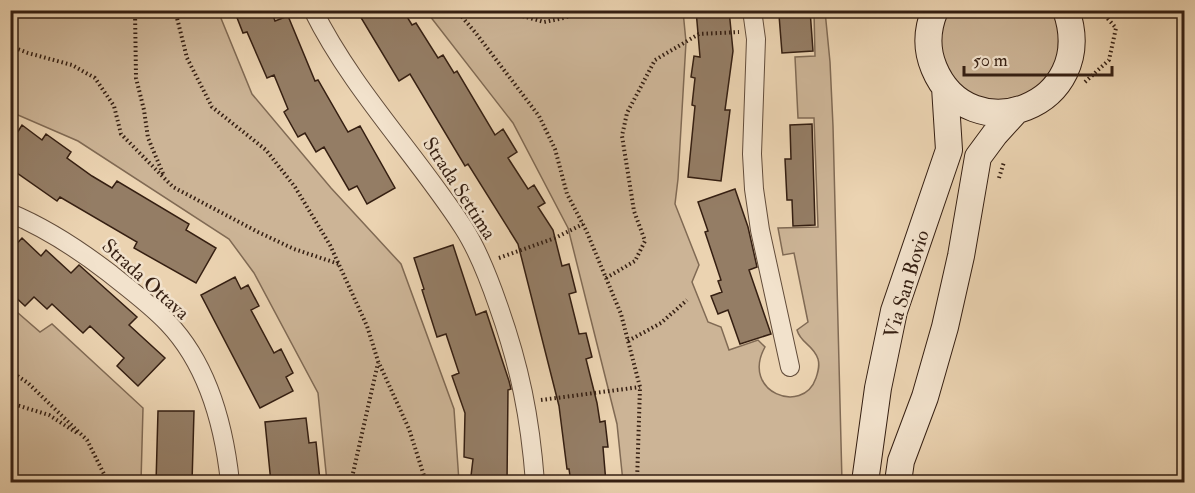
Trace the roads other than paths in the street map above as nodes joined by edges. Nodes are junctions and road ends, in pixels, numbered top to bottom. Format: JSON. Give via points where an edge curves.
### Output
{"nodes":[{"id":1,"x":312,"y":10,"type":"edge"},
{"id":2,"x":752,"y":10,"type":"edge"},
{"id":3,"x":936,"y":10,"type":"edge"},
{"id":4,"x":1066,"y":10,"type":"edge"},
{"id":5,"x":945,"y":87,"type":"junction"},
{"id":6,"x":1016,"y":111,"type":"junction"},
{"id":7,"x":10,"y":213,"type":"edge"},
{"id":8,"x":790,"y":367,"type":"dead end"},
{"id":9,"x":230,"y":483,"type":"edge"},
{"id":10,"x":535,"y":483,"type":"edge"},
{"id":11,"x":865,"y":483,"type":"edge"},
{"id":12,"x":898,"y":483,"type":"edge"}],
"edges":[{"from":1,"to":10,"type":"street","name":"Strada Settima","via":[[339,59],[464,229],[490,281],[526,403]]},
{"from":2,"to":8,"type":"street","via":[[754,189]]},
{"from":3,"to":5,"type":"main road","name":"Via San Bovio","via":[[929,30],[929,54]]},
{"from":4,"to":6,"type":"main road","name":"Via San Bovio","via":[[1072,38],[1065,73],[1045,97]]},
{"from":5,"to":6,"type":"main road","name":"Via San Bovio","via":[[972,107],[1001,113]]},
{"from":5,"to":11,"type":"main road","name":"Via San Bovio","via":[[949,150],[894,311]]},
{"from":6,"to":12,"type":"main road","name":"Via San Bovio","via":[[978,158],[945,327],[901,461]]},
{"from":7,"to":9,"type":"street","name":"Strada Ottava","via":[[80,250],[168,324],[195,362],[214,403]]}]}
